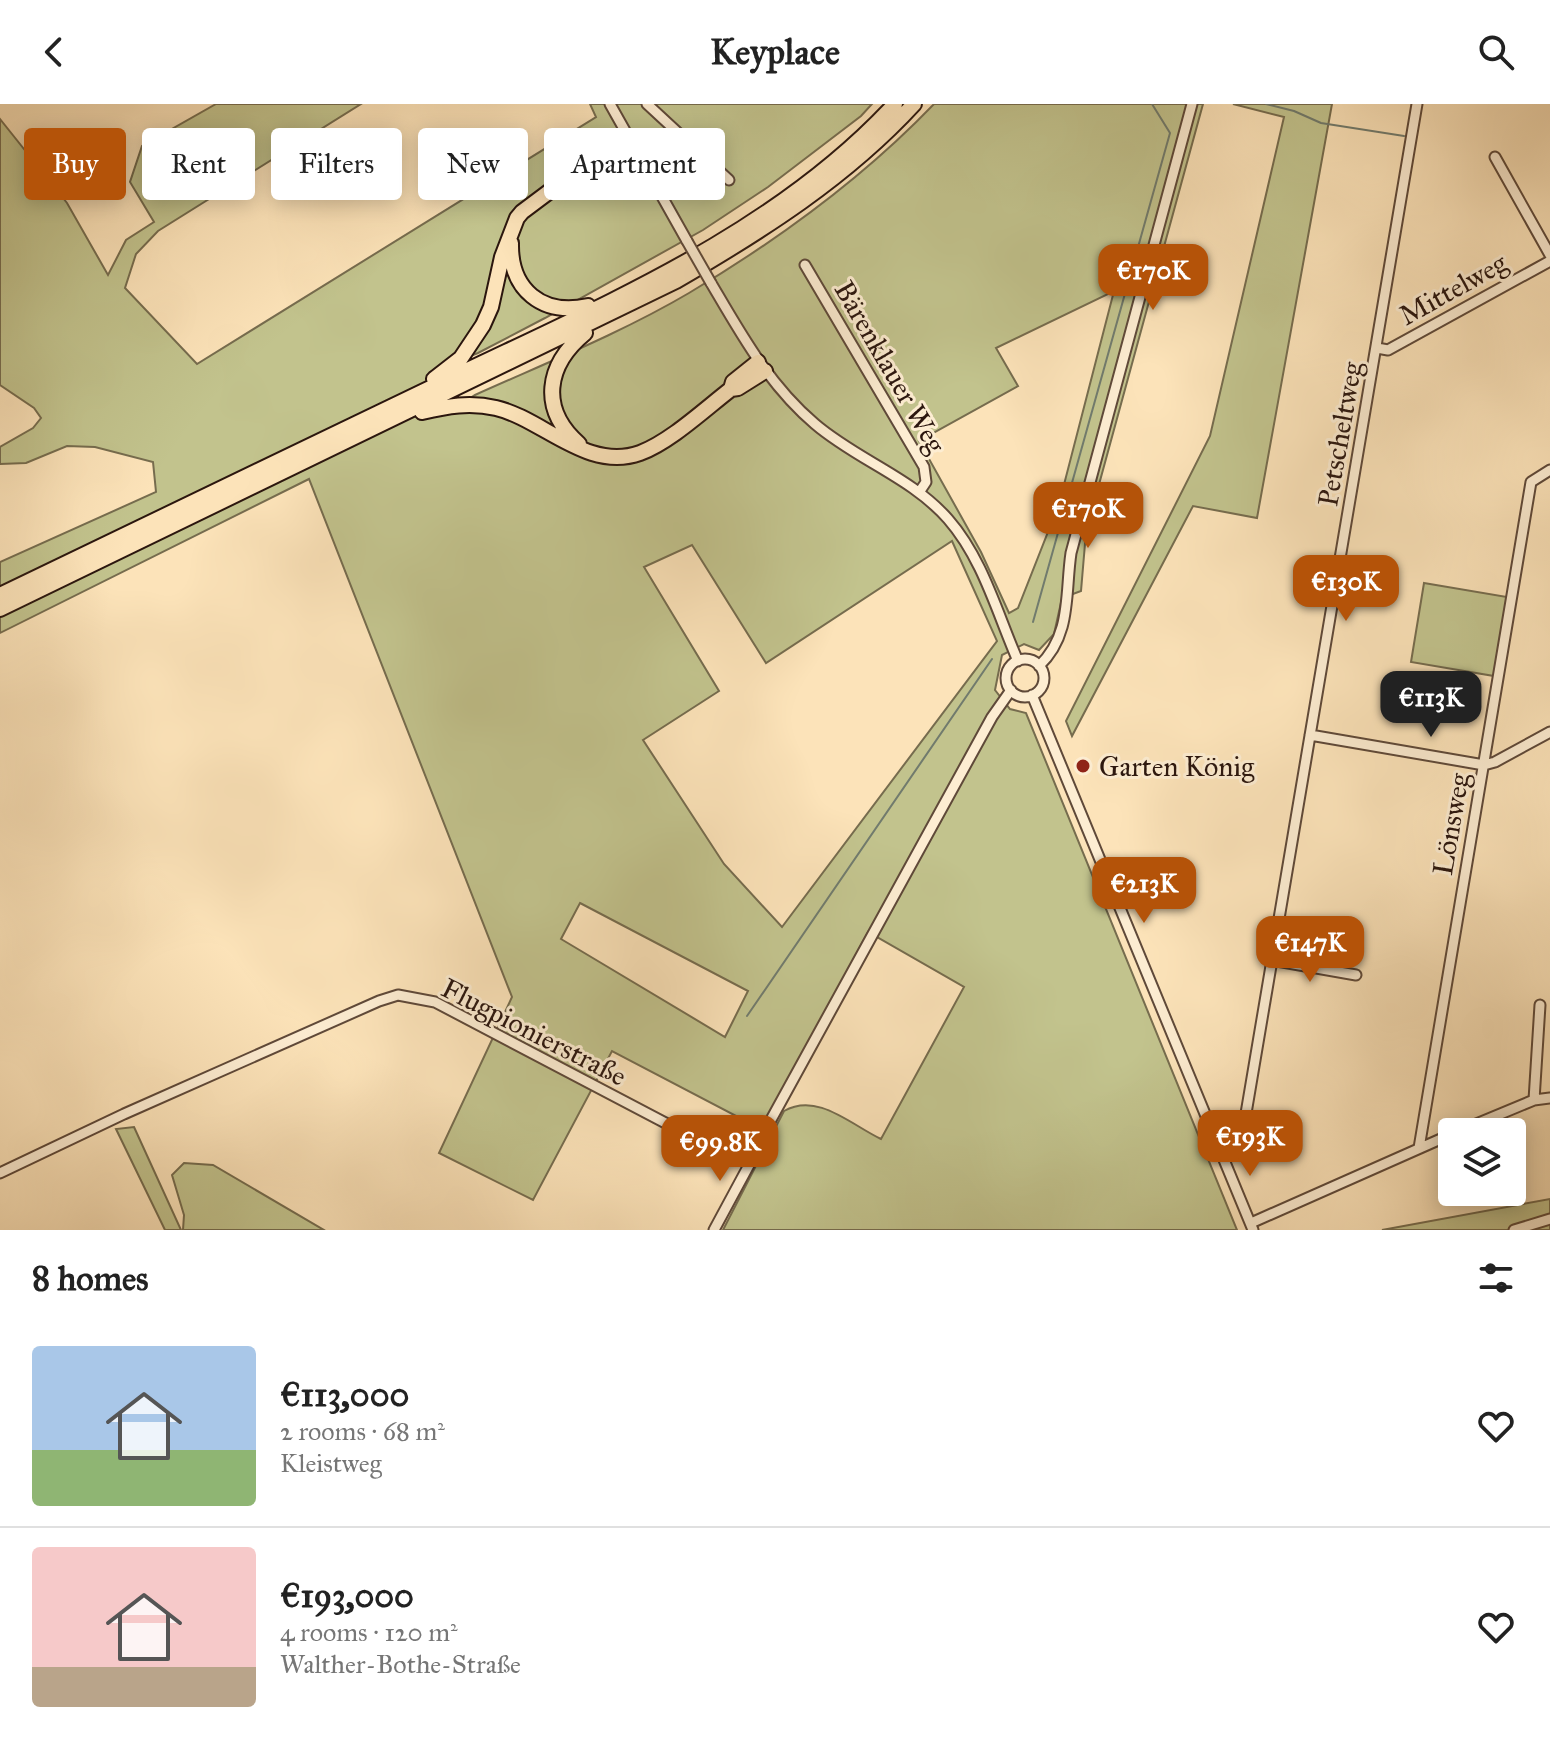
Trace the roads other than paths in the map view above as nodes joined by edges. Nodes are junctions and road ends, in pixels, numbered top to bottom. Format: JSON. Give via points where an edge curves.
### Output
{"nodes":[{"id":1,"x":610,"y":104,"type":"edge"},
{"id":2,"x":647,"y":104,"type":"edge"},
{"id":3,"x":895,"y":104,"type":"edge"},
{"id":4,"x":914,"y":104,"type":"edge"},
{"id":5,"x":1192,"y":104,"type":"edge"},
{"id":6,"x":1417,"y":104,"type":"edge"},
{"id":7,"x":624,"y":128,"type":"edge"},
{"id":8,"x":1495,"y":157,"type":"dead end"},
{"id":9,"x":729,"y":180,"type":"dead end"},
{"id":10,"x":544,"y":195,"type":"edge"},
{"id":11,"x":664,"y":200,"type":"edge"},
{"id":12,"x":513,"y":229,"type":"junction"},
{"id":13,"x":1550,"y":255,"type":"edge"},
{"id":14,"x":1550,"y":261,"type":"edge"},
{"id":15,"x":805,"y":265,"type":"dead end"},
{"id":16,"x":616,"y":298,"type":"junction"},
{"id":17,"x":608,"y":316,"type":"junction"},
{"id":18,"x":1377,"y":348,"type":"junction"},
{"id":19,"x":762,"y":367,"type":"junction"},
{"id":20,"x":405,"y":400,"type":"junction"},
{"id":21,"x":395,"y":419,"type":"junction"},
{"id":22,"x":585,"y":450,"type":"junction"},
{"id":23,"x":1550,"y":470,"type":"edge"},
{"id":24,"x":920,"y":491,"type":"junction"},
{"id":25,"x":0,"y":595,"type":"edge"},
{"id":26,"x":0,"y":609,"type":"edge"},
{"id":27,"x":1018,"y":661,"type":"junction"},
{"id":28,"x":1039,"y":666,"type":"junction"},
{"id":29,"x":1011,"y":690,"type":"junction"},
{"id":30,"x":1032,"y":695,"type":"junction"},
{"id":31,"x":1550,"y":732,"type":"edge"},
{"id":32,"x":1310,"y":735,"type":"junction"},
{"id":33,"x":1484,"y":765,"type":"junction"},
{"id":34,"x":1270,"y":960,"type":"junction"},
{"id":35,"x":1356,"y":975,"type":"dead end"},
{"id":36,"x":1540,"y":1005,"type":"dead end"},
{"id":37,"x":1550,"y":1098,"type":"edge"},
{"id":38,"x":1534,"y":1100,"type":"junction"},
{"id":39,"x":1491,"y":1118,"type":"edge"},
{"id":40,"x":1438,"y":1140,"type":"edge"},
{"id":41,"x":1419,"y":1148,"type":"junction"},
{"id":42,"x":756,"y":1152,"type":"dead end"},
{"id":43,"x":1223,"y":1157,"type":"junction"},
{"id":44,"x":0,"y":1173,"type":"edge"},
{"id":45,"x":1550,"y":1219,"type":"edge"},
{"id":46,"x":1252,"y":1226,"type":"edge"},
{"id":47,"x":714,"y":1230,"type":"edge"},
{"id":48,"x":1514,"y":1230,"type":"edge"}],
"edges":[{"from":1,"to":7,"type":"street","name":"Bärenklauer Weg"},
{"from":2,"to":9,"type":"street"},
{"from":3,"to":16,"type":"highway","via":[[843,155],[787,198],[696,256]]},
{"from":4,"to":17,"type":"highway","via":[[886,134],[793,209],[725,253]]},
{"from":5,"to":28,"type":"street","via":[[1071,553],[1065,620],[1060,638]]},
{"from":6,"to":18,"type":"street","name":"Petscheltweg"},
{"from":8,"to":13,"type":"street"},
{"from":10,"to":12,"type":"highway","via":[[517,218]]},
{"from":11,"to":19,"type":"street","name":"Bärenklauer Weg","bridge":true},
{"from":12,"to":16,"type":"highway","via":[[512,266],[532,296],[566,309]]},
{"from":12,"to":20,"type":"highway","via":[[491,307],[472,344]]},
{"from":14,"to":18,"type":"street","name":"Mittelweg","via":[[1388,350]]},
{"from":15,"to":24,"type":"street","name":"Bärenklauer Weg","via":[[924,467],[926,482]]},
{"from":16,"to":20,"type":"highway"},
{"from":17,"to":21,"type":"highway"},
{"from":17,"to":22,"type":"highway","via":[[567,350],[552,381],[555,413]]},
{"from":18,"to":32,"type":"street","name":"Petscheltweg"},
{"from":19,"to":22,"type":"highway","via":[[639,453],[605,456]]},
{"from":19,"to":24,"type":"street","name":"Bärenklauer Weg","via":[[815,424]]},
{"from":20,"to":25,"type":"highway"},
{"from":21,"to":22,"type":"highway","via":[[442,407],[478,405],[514,414]]},
{"from":21,"to":26,"type":"highway"},
{"from":23,"to":33,"type":"street","name":"Lönsweg","via":[[1531,482]]},
{"from":24,"to":27,"type":"street","name":"Bärenklauer Weg","via":[[967,545]]},
{"from":27,"to":28,"type":"street"},
{"from":27,"to":29,"type":"street","via":[[1007,674]]},
{"from":28,"to":30,"type":"street","via":[[1043,682]]},
{"from":29,"to":30,"type":"street"},
{"from":29,"to":44,"type":"street","name":"Flugpionierstraße","via":[[759,1133],[696,1139],[435,1002],[398,995]]},
{"from":30,"to":43,"type":"street"},
{"from":31,"to":33,"type":"street"},
{"from":32,"to":33,"type":"street"},
{"from":32,"to":34,"type":"street","name":"Petscheltweg"},
{"from":33,"to":41,"type":"street","name":"Lönsweg"},
{"from":34,"to":35,"type":"street"},
{"from":34,"to":43,"type":"street","name":"Petscheltweg","via":[[1242,1137]]},
{"from":36,"to":38,"type":"street"},
{"from":37,"to":38,"type":"street"},
{"from":38,"to":39,"type":"street"},
{"from":40,"to":41,"type":"street"},
{"from":41,"to":46,"type":"street"},
{"from":42,"to":47,"type":"street"},
{"from":43,"to":46,"type":"street"},
{"from":45,"to":48,"type":"street"}]}
